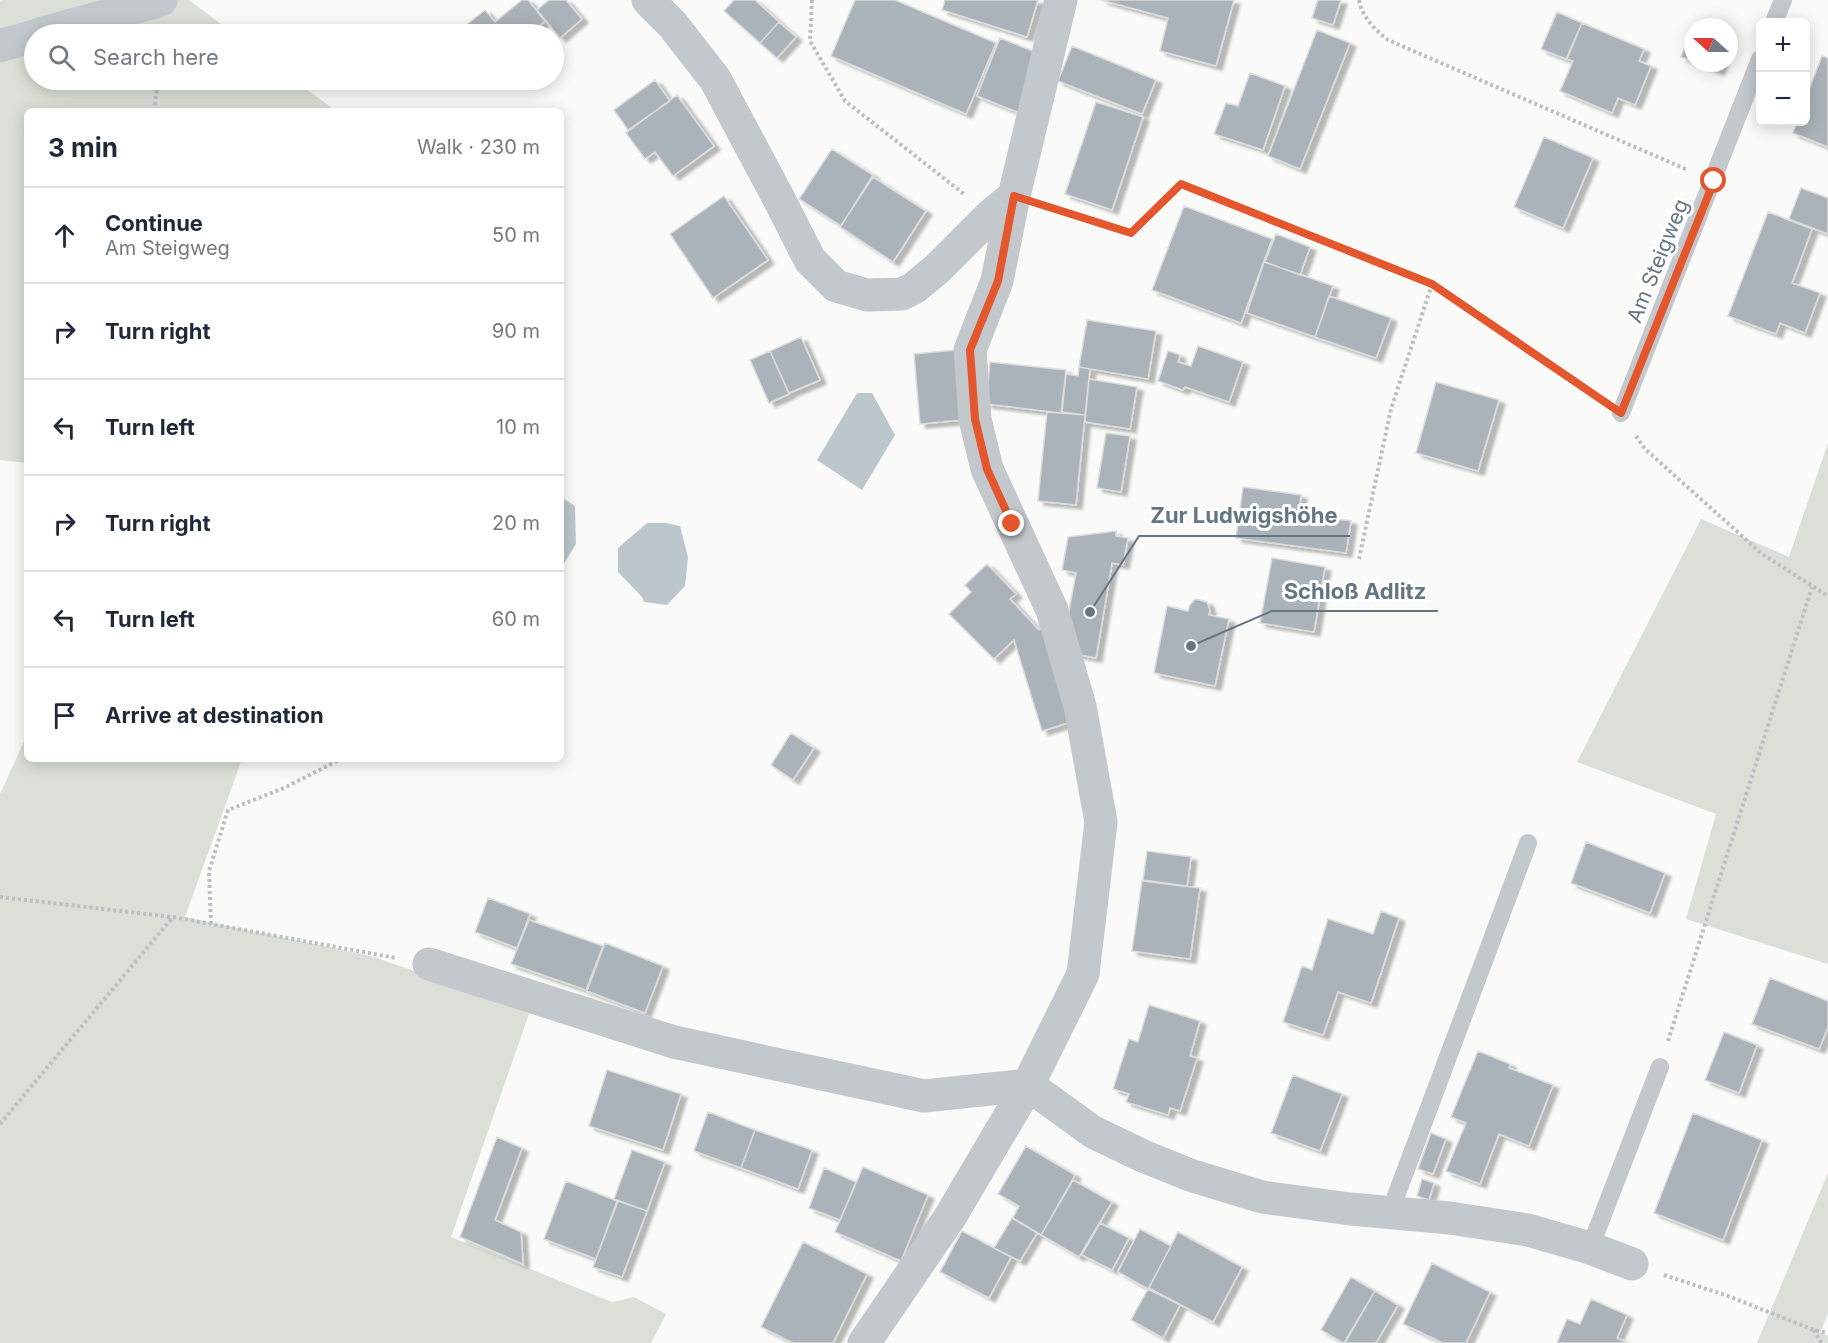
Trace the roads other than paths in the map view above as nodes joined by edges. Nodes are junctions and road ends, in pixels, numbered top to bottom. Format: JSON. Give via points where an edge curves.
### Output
{"nodes":[{"id":1,"x":161,"y":0,"type":"edge"},
{"id":2,"x":648,"y":0,"type":"edge"},
{"id":3,"x":1060,"y":0,"type":"edge"},
{"id":4,"x":1783,"y":0,"type":"edge"},
{"id":5,"x":1776,"y":18,"type":"edge"},
{"id":6,"x":76,"y":24,"type":"edge"},
{"id":7,"x":24,"y":39,"type":"edge"},
{"id":8,"x":0,"y":46,"type":"edge"},
{"id":9,"x":1756,"y":72,"type":"edge"},
{"id":10,"x":1002,"y":205,"type":"junction"},
{"id":11,"x":1621,"y":413,"type":"road end"},
{"id":12,"x":1528,"y":843,"type":"dead end"},
{"id":13,"x":429,"y":964,"type":"road end"},
{"id":14,"x":1660,"y":1068,"type":"road end"},
{"id":15,"x":1028,"y":1085,"type":"junction"},
{"id":16,"x":1390,"y":1212,"type":"junction"},
{"id":17,"x":1590,"y":1248,"type":"junction"},
{"id":18,"x":1632,"y":1264,"type":"road end"},
{"id":19,"x":864,"y":1343,"type":"edge"}],
"edges":[{"from":1,"to":6,"type":"street"},
{"from":2,"to":10,"type":"street","via":[[715,79],[810,260],[836,286],[867,295],[902,294],[937,268]]},
{"from":3,"to":10,"type":"street"},
{"from":4,"to":5,"type":"lane"},
{"from":7,"to":8,"type":"street"},
{"from":9,"to":11,"type":"lane","name":"Am Steigweg"},
{"from":10,"to":15,"type":"street","via":[[998,281],[970,350],[975,419],[987,469],[1052,610],[1080,706],[1101,822],[1083,974]]},
{"from":12,"to":16,"type":"lane"},
{"from":13,"to":15,"type":"street","via":[[674,1042],[924,1096]]},
{"from":14,"to":17,"type":"lane"},
{"from":15,"to":16,"type":"street","via":[[1093,1132],[1190,1175],[1262,1197]]},
{"from":15,"to":19,"type":"street","via":[[950,1217]]},
{"from":16,"to":17,"type":"street","via":[[1528,1230]]},
{"from":17,"to":18,"type":"street"}]}
